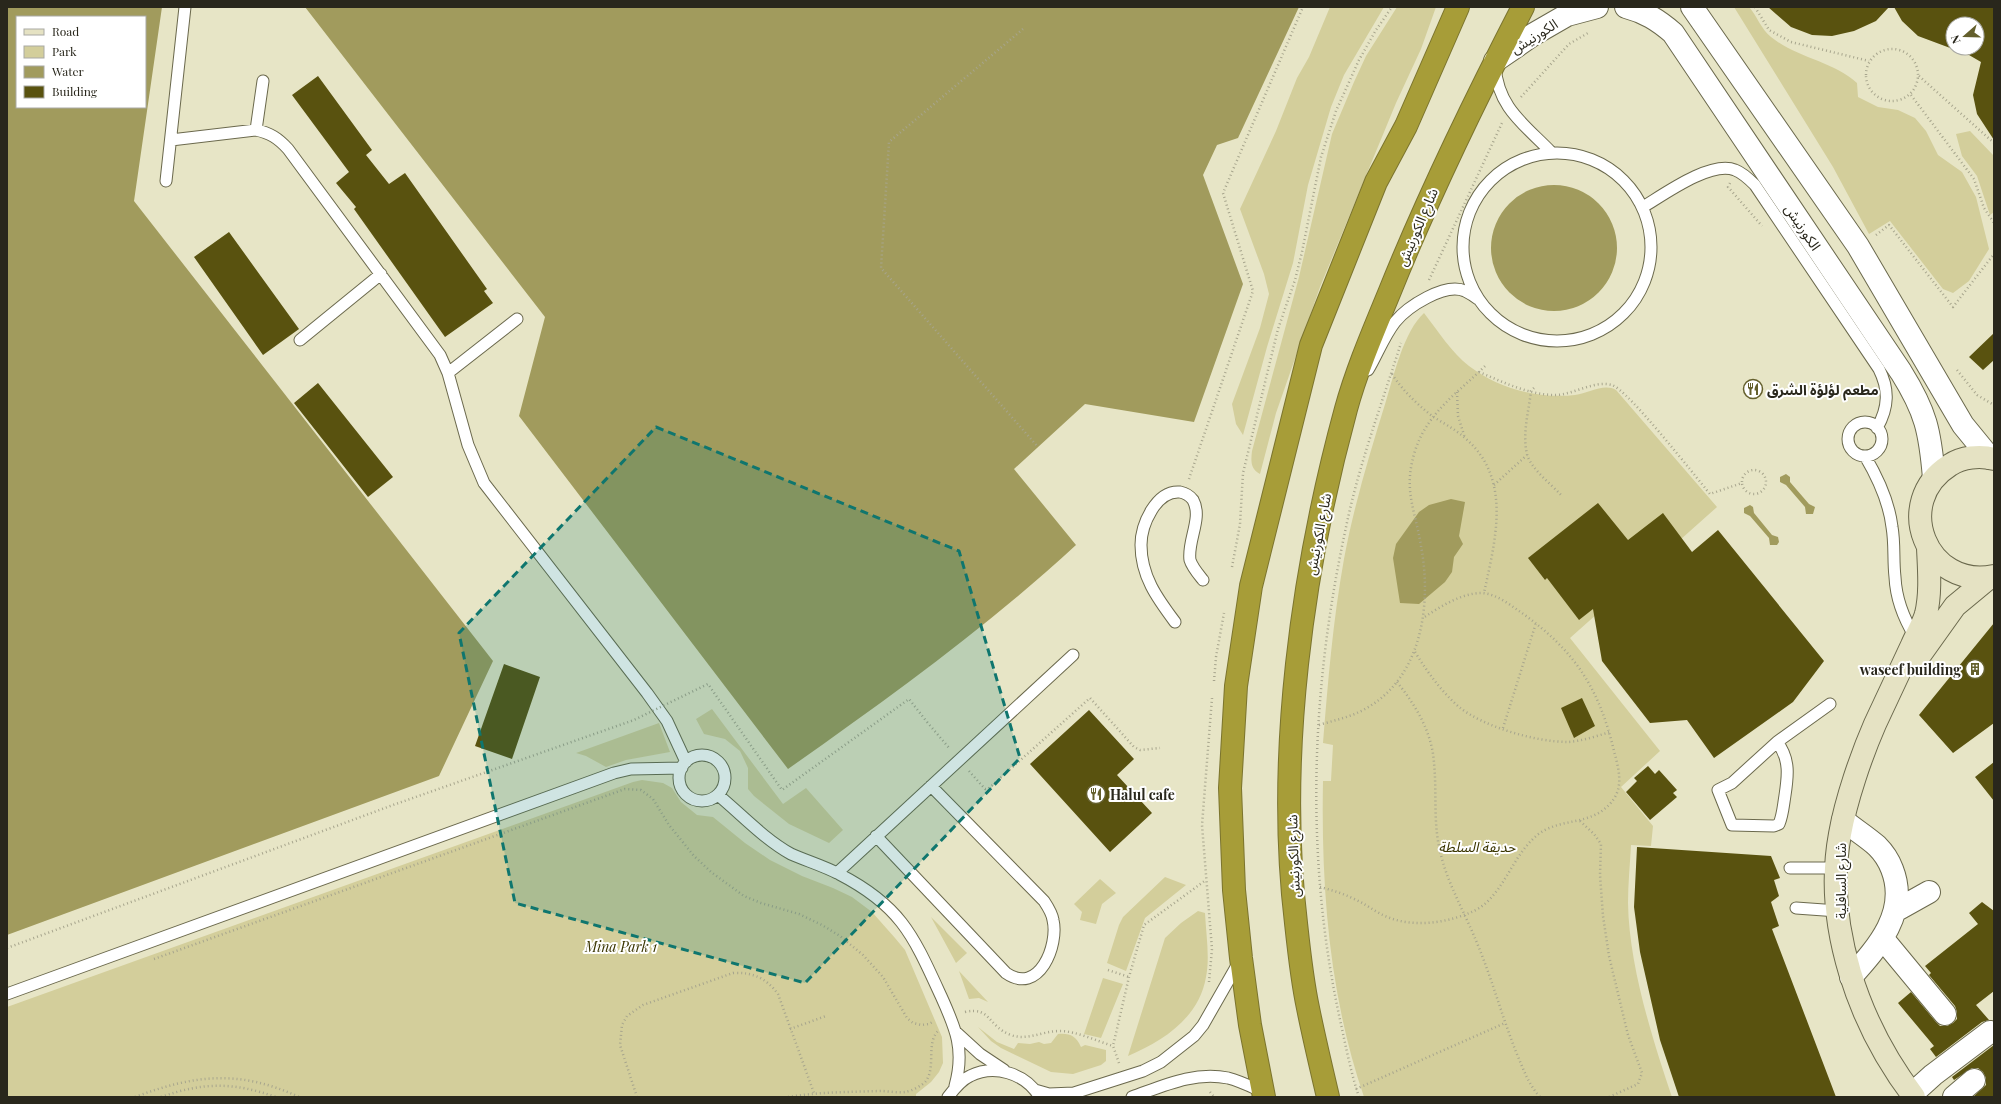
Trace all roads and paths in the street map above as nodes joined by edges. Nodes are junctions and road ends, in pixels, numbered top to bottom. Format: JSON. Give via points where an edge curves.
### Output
{"nodes":[{"id":1,"x":184,"y":7,"type":"edge"},
{"id":2,"x":1303,"y":7,"type":"edge"},
{"id":3,"x":1458,"y":7,"type":"edge"},
{"id":4,"x":1523,"y":7,"type":"edge"},
{"id":5,"x":1597,"y":7,"type":"edge"},
{"id":6,"x":1626,"y":7,"type":"edge"},
{"id":7,"x":1692,"y":7,"type":"edge"},
{"id":8,"x":1755,"y":7,"type":"edge"},
{"id":9,"x":1024,"y":28,"type":"dead end"},
{"id":10,"x":1590,"y":31,"type":"dead end"},
{"id":11,"x":1495,"y":61,"type":"junction"},
{"id":12,"x":1869,"y":61,"type":"junction"},
{"id":13,"x":1919,"y":76,"type":"junction"},
{"id":14,"x":263,"y":81,"type":"dead end"},
{"id":15,"x":1911,"y":95,"type":"junction"},
{"id":16,"x":1509,"y":109,"type":"junction"},
{"id":17,"x":256,"y":130,"type":"junction"},
{"id":18,"x":171,"y":140,"type":"junction"},
{"id":19,"x":1994,"y":143,"type":"edge"},
{"id":20,"x":1551,"y":152,"type":"junction"},
{"id":21,"x":1734,"y":170,"type":"junction"},
{"id":22,"x":166,"y":181,"type":"dead end"},
{"id":23,"x":1643,"y":207,"type":"junction"},
{"id":24,"x":1994,"y":223,"type":"edge"},
{"id":25,"x":1764,"y":228,"type":"dead end"},
{"id":26,"x":1872,"y":237,"type":"dead end"},
{"id":27,"x":1994,"y":254,"type":"edge"},
{"id":28,"x":381,"y":274,"type":"junction"},
{"id":29,"x":1478,"y":300,"type":"junction"},
{"id":30,"x":1418,"y":303,"type":"junction"},
{"id":31,"x":517,"y":319,"type":"dead end"},
{"id":32,"x":300,"y":340,"type":"dead end"},
{"id":33,"x":1402,"y":340,"type":"dead end"},
{"id":34,"x":1952,"y":365,"type":"dead end"},
{"id":35,"x":1486,"y":366,"type":"dead end"},
{"id":36,"x":1479,"y":372,"type":"junction"},
{"id":37,"x":448,"y":373,"type":"junction"},
{"id":38,"x":1391,"y":374,"type":"junction"},
{"id":39,"x":1534,"y":388,"type":"dead end"},
{"id":40,"x":1531,"y":391,"type":"junction"},
{"id":41,"x":1457,"y":392,"type":"junction"},
{"id":42,"x":1994,"y":405,"type":"edge"},
{"id":43,"x":1347,"y":407,"type":"junction"},
{"id":44,"x":1432,"y":416,"type":"junction"},
{"id":45,"x":1878,"y":428,"type":"junction"},
{"id":46,"x":1466,"y":438,"type":"junction"},
{"id":47,"x":1038,"y":447,"type":"dead end"},
{"id":48,"x":1527,"y":455,"type":"junction"},
{"id":49,"x":1865,"y":456,"type":"junction"},
{"id":50,"x":1992,"y":458,"type":"edge"},
{"id":51,"x":1934,"y":478,"type":"junction"},
{"id":52,"x":1742,"y":483,"type":"junction"},
{"id":53,"x":1494,"y":485,"type":"junction"},
{"id":54,"x":1185,"y":493,"type":"junction"},
{"id":55,"x":1561,"y":495,"type":"dead end"},
{"id":56,"x":1928,"y":548,"type":"junction"},
{"id":57,"x":1992,"y":576,"type":"edge"},
{"id":58,"x":1203,"y":580,"type":"dead end"},
{"id":59,"x":1484,"y":593,"type":"junction"},
{"id":60,"x":1423,"y":618,"type":"junction"},
{"id":61,"x":1175,"y":622,"type":"dead end"},
{"id":62,"x":1536,"y":623,"type":"junction"},
{"id":63,"x":1915,"y":638,"type":"junction"},
{"id":64,"x":1415,"y":652,"type":"junction"},
{"id":65,"x":1073,"y":655,"type":"dead end"},
{"id":66,"x":1397,"y":682,"type":"junction"},
{"id":67,"x":1830,"y":704,"type":"dead end"},
{"id":68,"x":1885,"y":704,"type":"junction"},
{"id":69,"x":659,"y":709,"type":"junction"},
{"id":70,"x":1319,"y":725,"type":"junction"},
{"id":71,"x":1503,"y":728,"type":"junction"},
{"id":72,"x":1610,"y":732,"type":"junction"},
{"id":73,"x":1777,"y":742,"type":"junction"},
{"id":74,"x":1160,"y":748,"type":"dead end"},
{"id":75,"x":960,"y":760,"type":"junction"},
{"id":76,"x":684,"y":765,"type":"junction"},
{"id":77,"x":931,"y":786,"type":"junction"},
{"id":78,"x":718,"y":795,"type":"junction"},
{"id":79,"x":1843,"y":820,"type":"junction"},
{"id":80,"x":1580,"y":821,"type":"junction"},
{"id":81,"x":876,"y":836,"type":"junction"},
{"id":82,"x":1790,"y":868,"type":"dead end"},
{"id":83,"x":1837,"y":868,"type":"junction"},
{"id":84,"x":837,"y":873,"type":"junction"},
{"id":85,"x":1206,"y":880,"type":"dead end"},
{"id":86,"x":1320,"y":887,"type":"junction"},
{"id":87,"x":1929,"y":892,"type":"dead end"},
{"id":88,"x":1796,"y":908,"type":"dead end"},
{"id":89,"x":1838,"y":911,"type":"junction"},
{"id":90,"x":1895,"y":911,"type":"junction"},
{"id":91,"x":1465,"y":915,"type":"junction"},
{"id":92,"x":1883,"y":939,"type":"junction"},
{"id":93,"x":7,"y":948,"type":"edge"},
{"id":94,"x":1241,"y":958,"type":"junction"},
{"id":95,"x":149,"y":961,"type":"dead end"},
{"id":96,"x":1108,"y":970,"type":"dead end"},
{"id":97,"x":1129,"y":977,"type":"junction"},
{"id":98,"x":1851,"y":977,"type":"junction"},
{"id":99,"x":7,"y":994,"type":"edge"},
{"id":100,"x":947,"y":1010,"type":"junction"},
{"id":101,"x":1945,"y":1014,"type":"dead end"},
{"id":102,"x":826,"y":1016,"type":"dead end"},
{"id":103,"x":1505,"y":1023,"type":"junction"},
{"id":104,"x":790,"y":1028,"type":"junction"},
{"id":105,"x":957,"y":1032,"type":"junction"},
{"id":106,"x":1990,"y":1032,"type":"dead end"},
{"id":107,"x":1006,"y":1071,"type":"junction"},
{"id":108,"x":1124,"y":1078,"type":"junction"},
{"id":109,"x":1974,"y":1080,"type":"dead end"},
{"id":110,"x":955,"y":1086,"type":"junction"},
{"id":111,"x":1356,"y":1089,"type":"junction"},
{"id":112,"x":814,"y":1093,"type":"dead end"},
{"id":113,"x":1037,"y":1094,"type":"edge"},
{"id":114,"x":1264,"y":1094,"type":"edge"},
{"id":115,"x":1913,"y":1095,"type":"edge"},
{"id":116,"x":135,"y":1097,"type":"edge"},
{"id":117,"x":161,"y":1097,"type":"edge"},
{"id":118,"x":276,"y":1097,"type":"edge"},
{"id":119,"x":299,"y":1097,"type":"edge"},
{"id":120,"x":637,"y":1097,"type":"edge"},
{"id":121,"x":948,"y":1097,"type":"edge"},
{"id":122,"x":1132,"y":1097,"type":"edge"},
{"id":123,"x":1328,"y":1097,"type":"edge"},
{"id":124,"x":1359,"y":1097,"type":"edge"},
{"id":125,"x":1540,"y":1097,"type":"edge"},
{"id":126,"x":1609,"y":1097,"type":"edge"},
{"id":127,"x":1954,"y":1097,"type":"edge"}],
"edges":[{"from":1,"to":18,"type":"lane"},
{"from":2,"to":54,"type":"path","via":[[1223,193],[1253,291]]},
{"from":3,"to":94,"type":"highway","via":[[1406,126],[1376,182],[1311,345],[1251,586],[1236,686],[1230,788],[1234,890]]},
{"from":4,"to":11,"type":"highway","name":"شارع الكورنيش"},
{"from":5,"to":11,"type":"street","name":"الكورنيش","via":[[1567,16],[1534,34]]},
{"from":6,"to":51,"type":"street","name":"الكورنيش","via":[[1642,11],[1660,21],[1673,33],[1905,378],[1917,397],[1925,418],[1931,441]]},
{"from":7,"to":50,"type":"street","via":[[1858,246],[1963,425]]},
{"from":8,"to":12,"type":"path","via":[[1768,30],[1791,42]]},
{"from":9,"to":47,"type":"path","via":[[889,142],[881,268]]},
{"from":10,"to":16,"type":"path","via":[[1569,44]]},
{"from":11,"to":16,"type":"lane","via":[[1496,75]]},
{"from":11,"to":43,"type":"highway","name":"شارع الكورنيش","via":[[1414,231]]},
{"from":12,"to":13,"type":"path","via":[[1879,52],[1893,48],[1906,52],[1916,62]]},
{"from":12,"to":15,"type":"path","via":[[1866,73],[1868,86],[1876,96],[1887,102],[1894,102]]},
{"from":13,"to":15,"type":"path","via":[[1917,86]]},
{"from":13,"to":19,"type":"path"},
{"from":14,"to":17,"type":"lane"},
{"from":15,"to":24,"type":"path","via":[[1974,179],[1984,208]]},
{"from":16,"to":20,"type":"lane"},
{"from":16,"to":30,"type":"path"},
{"from":17,"to":18,"type":"lane"},
{"from":17,"to":28,"type":"lane","via":[[274,136],[288,149]]},
{"from":18,"to":22,"type":"lane"},
{"from":20,"to":23,"type":"lane","via":[[1590,158],[1608,167],[1623,179]]},
{"from":20,"to":29,"type":"lane","via":[[1526,157],[1504,168],[1486,184],[1472,204],[1464,228],[1462,253],[1467,277]]},
{"from":21,"to":23,"type":"lane","via":[[1718,169],[1704,173]]},
{"from":21,"to":25,"type":"path","via":[[1728,187]]},
{"from":21,"to":45,"type":"lane","via":[[1755,185],[1879,368],[1887,398]]},
{"from":23,"to":29,"type":"lane","via":[[1649,223],[1652,253],[1647,276],[1633,304],[1623,316],[1604,330],[1582,339],[1558,342],[1535,339],[1513,331],[1494,318]]},
{"from":26,"to":27,"type":"path","via":[[1889,225],[1953,307]]},
{"from":28,"to":32,"type":"lane"},
{"from":28,"to":37,"type":"lane","via":[[430,339]]},
{"from":29,"to":30,"type":"lane","via":[[1464,290],[1452,289],[1433,294]]},
{"from":30,"to":43,"type":"lane","via":[[1395,323]]},
{"from":31,"to":37,"type":"lane"},
{"from":33,"to":38,"type":"path"},
{"from":34,"to":42,"type":"path","via":[[1977,395]]},
{"from":35,"to":36,"type":"path"},
{"from":36,"to":40,"type":"path"},
{"from":36,"to":41,"type":"path"},
{"from":37,"to":69,"type":"lane","via":[[468,445],[484,483]]},
{"from":38,"to":44,"type":"path","via":[[1408,396]]},
{"from":38,"to":70,"type":"path","via":[[1366,450],[1345,531],[1330,614],[1320,692]]},
{"from":39,"to":40,"type":"path"},
{"from":40,"to":48,"type":"path","via":[[1526,430]]},
{"from":40,"to":52,"type":"path","via":[[1555,395],[1598,385],[1612,385],[1629,398],[1710,494]]},
{"from":41,"to":44,"type":"path"},
{"from":41,"to":46,"type":"path","via":[[1458,416]]},
{"from":43,"to":123,"type":"highway","name":"شارع الكورنيش","via":[[1319,524],[1307,591],[1297,662],[1290,780],[1291,853],[1296,921],[1307,1006]]},
{"from":44,"to":46,"type":"path"},
{"from":44,"to":60,"type":"path","via":[[1416,448],[1409,484],[1425,564]]},
{"from":45,"to":49,"type":"lane","via":[[1882,439],[1881,445],[1872,455]]},
{"from":45,"to":49,"type":"lane","via":[[1860,422],[1850,430],[1850,448],[1855,453]]},
{"from":46,"to":53,"type":"path","via":[[1486,465]]},
{"from":48,"to":53,"type":"path"},
{"from":48,"to":55,"type":"path"},
{"from":49,"to":63,"type":"lane","via":[[1888,508],[1894,539],[1896,590],[1903,615]]},
{"from":50,"to":51,"type":"street","via":[[1978,457],[1954,462]]},
{"from":51,"to":56,"type":"street","via":[[1924,496],[1919,518],[1921,532]]},
{"from":52,"to":52,"type":"path","via":[[1747,493],[1755,495],[1763,492],[1767,480],[1760,471],[1752,470],[1744,474]]},
{"from":53,"to":59,"type":"path","via":[[1497,531]]},
{"from":54,"to":58,"type":"lane","via":[[1192,499],[1196,509],[1190,560]]},
{"from":54,"to":61,"type":"lane","via":[[1173,492],[1162,498],[1142,532],[1141,547],[1147,580]]},
{"from":56,"to":57,"type":"street","via":[[1945,567],[1959,574],[1975,578]]},
{"from":56,"to":63,"type":"street","name":"شارع السافلية","via":[[1930,590],[1926,616]]},
{"from":57,"to":68,"type":"street","name":"شارع السافلية","via":[[1955,606]]},
{"from":59,"to":60,"type":"path","via":[[1452,601]]},
{"from":59,"to":62,"type":"path","via":[[1500,598]]},
{"from":60,"to":64,"type":"path"},
{"from":62,"to":71,"type":"path"},
{"from":62,"to":72,"type":"path","via":[[1581,669],[1594,690]]},
{"from":63,"to":68,"type":"street","name":"شارع السافلية"},
{"from":64,"to":66,"type":"path"},
{"from":64,"to":71,"type":"path","via":[[1428,674],[1446,696],[1480,720]]},
{"from":65,"to":75,"type":"lane"},
{"from":66,"to":70,"type":"path","via":[[1385,696],[1365,709]]},
{"from":66,"to":91,"type":"path","via":[[1412,701],[1429,738],[1434,762],[1436,830],[1440,852]]},
{"from":67,"to":73,"type":"lane"},
{"from":68,"to":79,"type":"street","name":"شارع السافلية","via":[[1863,757]]},
{"from":69,"to":75,"type":"path","bridge":true,"via":[[708,684],[782,790],[909,699]]},
{"from":69,"to":76,"type":"lane","via":[[667,721]]},
{"from":69,"to":93,"type":"path","bridge":true},
{"from":70,"to":86,"type":"path","via":[[1316,826]]},
{"from":71,"to":72,"type":"path","via":[[1527,736],[1568,742]]},
{"from":72,"to":80,"type":"path","via":[[1620,781],[1615,796],[1606,808]]},
{"from":73,"to":73,"type":"lane","via":[[1732,783],[1718,790],[1732,825],[1779,824],[1788,775],[1787,762]]},
{"from":74,"to":75,"type":"path","via":[[1140,750],[1134,747],[1090,698],[988,789]]},
{"from":75,"to":77,"type":"lane"},
{"from":76,"to":78,"type":"lane","via":[[680,784],[689,797],[703,801]]},
{"from":76,"to":78,"type":"lane","via":[[701,755],[716,760],[724,777]]},
{"from":76,"to":99,"type":"lane","via":[[631,769],[614,773]]},
{"from":77,"to":81,"type":"lane"},
{"from":77,"to":81,"type":"lane","via":[[1050,910],[1053,920],[1053,941],[1040,972],[1019,980],[1006,973]]},
{"from":78,"to":84,"type":"lane","via":[[783,848]]},
{"from":79,"to":83,"type":"street","name":"شارع السافلية"},
{"from":79,"to":90,"type":"street","via":[[1878,846],[1888,860],[1895,876],[1898,894]]},
{"from":80,"to":91,"type":"path","via":[[1549,828],[1536,836],[1495,893],[1477,910]]},
{"from":80,"to":126,"type":"path","via":[[1601,844],[1600,875],[1609,956],[1628,1035],[1642,1073],[1638,1084]]},
{"from":81,"to":84,"type":"lane"},
{"from":82,"to":83,"type":"lane"},
{"from":83,"to":89,"type":"street","name":"شارع السافلية"},
{"from":84,"to":100,"type":"lane","via":[[875,895],[893,911],[920,951]]},
{"from":85,"to":97,"type":"path","via":[[1144,926]]},
{"from":86,"to":91,"type":"path","via":[[1351,898],[1380,914],[1402,922],[1430,923]]},
{"from":86,"to":111,"type":"path","via":[[1331,976]]},
{"from":87,"to":90,"type":"street"},
{"from":88,"to":89,"type":"lane"},
{"from":89,"to":98,"type":"street","name":"شارع السافلية"},
{"from":90,"to":92,"type":"street"},
{"from":91,"to":103,"type":"path"},
{"from":92,"to":98,"type":"street"},
{"from":92,"to":101,"type":"street"},
{"from":94,"to":108,"type":"lane","via":[[1216,1005],[1194,1036],[1161,1062]]},
{"from":94,"to":114,"type":"highway","via":[[1250,1025]]},
{"from":95,"to":100,"type":"path","via":[[625,789],[641,790],[653,799],[669,825],[694,856],[744,896],[799,914],[840,936],[883,977],[907,1018],[913,1023],[929,1024]]},
{"from":96,"to":97,"type":"path"},
{"from":97,"to":108,"type":"path","via":[[1113,1046]]},
{"from":98,"to":115,"type":"street","name":"شارع السافلية","via":[[1872,1032],[1886,1058]]},
{"from":100,"to":105,"type":"lane"},
{"from":102,"to":104,"type":"path"},
{"from":103,"to":111,"type":"path"},
{"from":103,"to":125,"type":"path","via":[[1530,1086]]},
{"from":104,"to":112,"type":"path"},
{"from":104,"to":120,"type":"path","via":[[778,994],[772,986],[756,976],[745,973],[722,976],[643,1005],[627,1016],[620,1035],[620,1045]]},
{"from":105,"to":107,"type":"lane","via":[[980,1054]]},
{"from":105,"to":110,"type":"lane","via":[[960,1060]]},
{"from":106,"to":115,"type":"street","via":[[1938,1071]]},
{"from":107,"to":110,"type":"lane","via":[[988,1070],[970,1076]]},
{"from":107,"to":113,"type":"lane","via":[[1022,1079]]},
{"from":108,"to":113,"type":"lane","via":[[1074,1093]]},
{"from":109,"to":127,"type":"street"},
{"from":110,"to":121,"type":"lane"},
{"from":111,"to":124,"type":"path"},
{"from":114,"to":122,"type":"lane","via":[[1229,1078],[1206,1076],[1175,1082]]},
{"from":116,"to":119,"type":"path","via":[[172,1084],[213,1078],[252,1081],[270,1085]]},
{"from":117,"to":118,"type":"path","via":[[200,1086],[231,1085]]}]}
